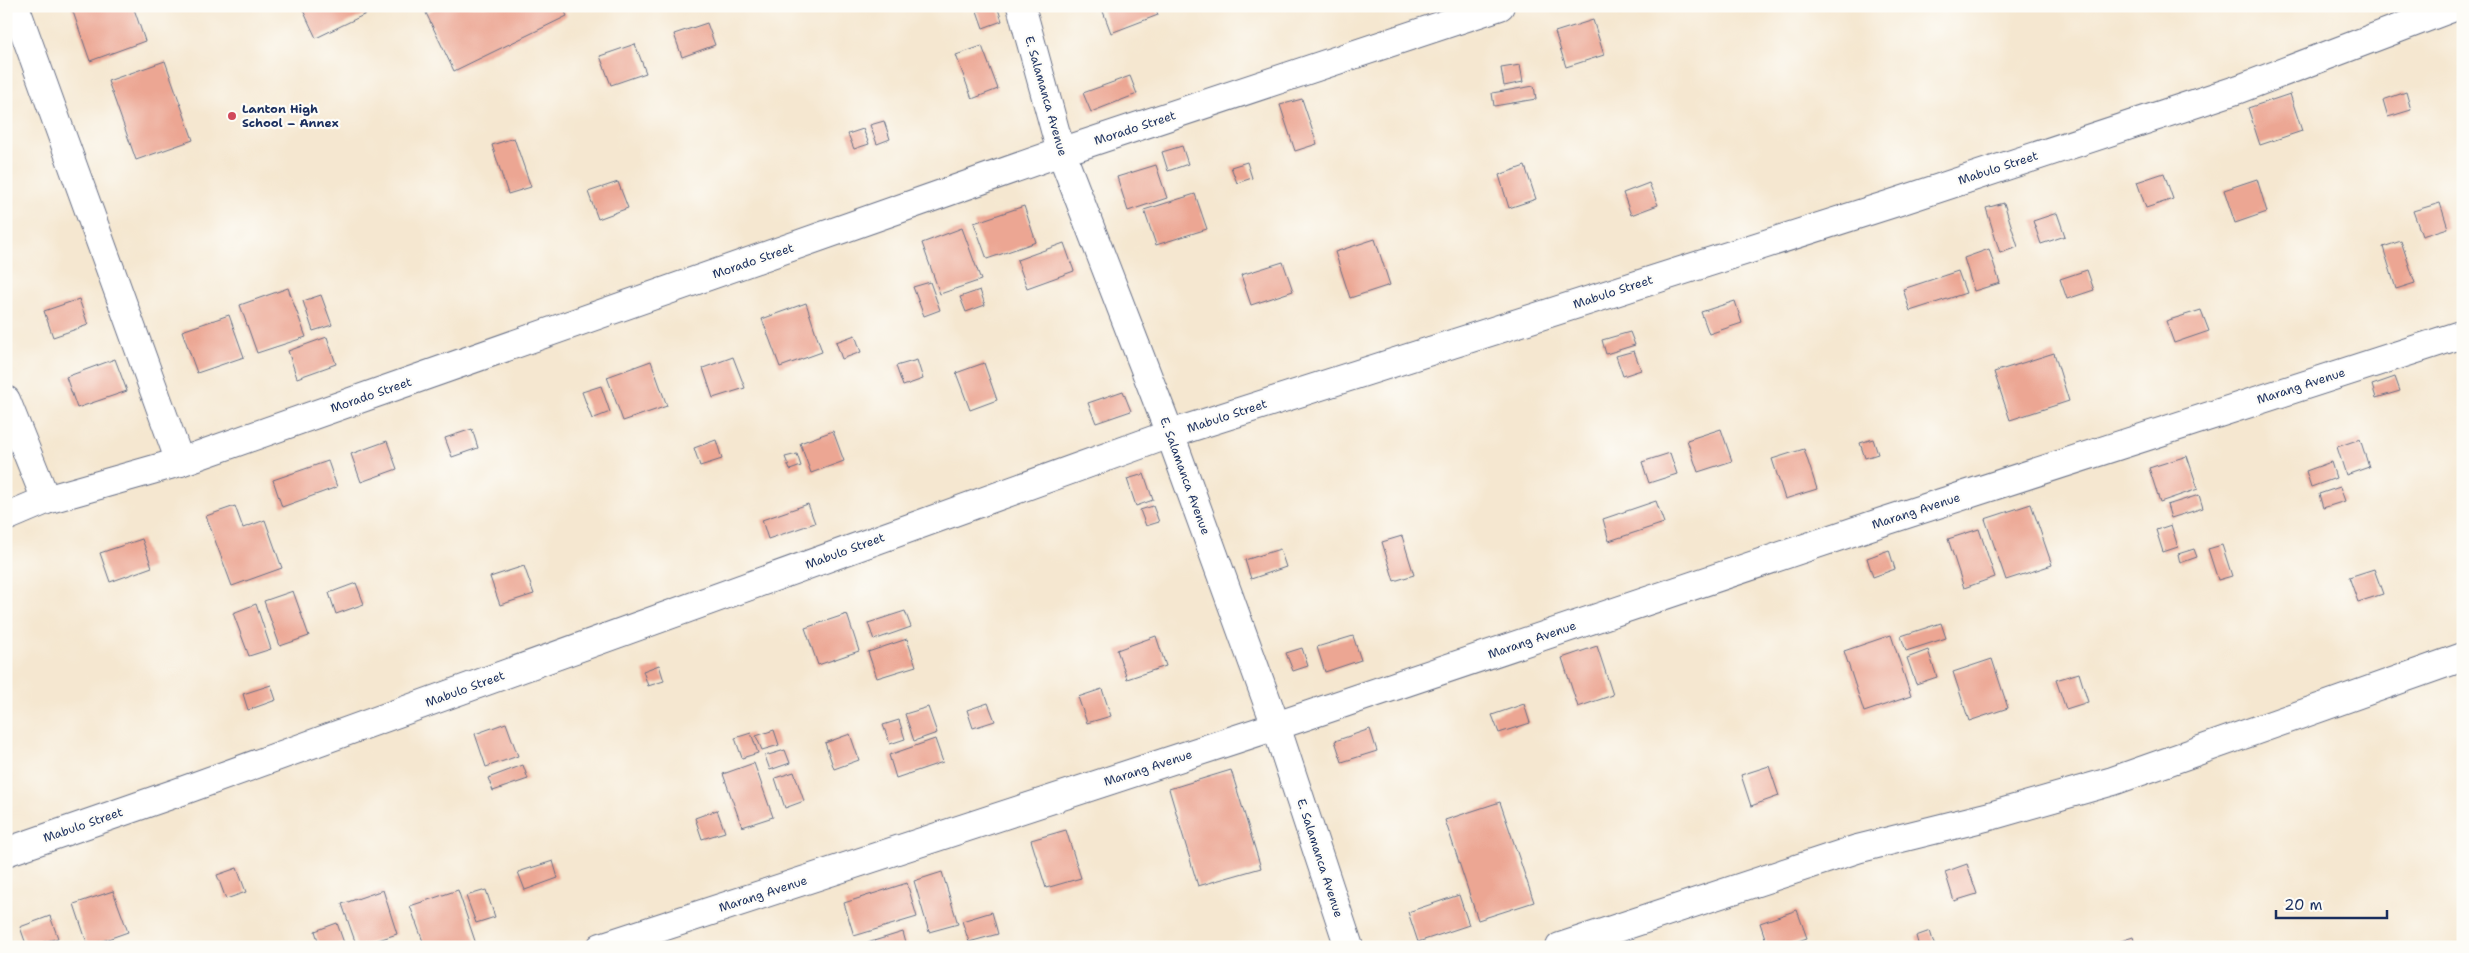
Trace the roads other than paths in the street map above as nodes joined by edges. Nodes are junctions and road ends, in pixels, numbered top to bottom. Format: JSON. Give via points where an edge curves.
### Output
{"nodes":[{"id":1,"x":15,"y":6,"type":"edge"},
{"id":2,"x":1021,"y":6,"type":"edge"},
{"id":3,"x":1500,"y":6,"type":"edge"},
{"id":4,"x":2457,"y":6,"type":"edge"},
{"id":5,"x":1061,"y":152,"type":"junction"},
{"id":6,"x":2463,"y":334,"type":"edge"},
{"id":7,"x":6,"y":400,"type":"edge"},
{"id":8,"x":1170,"y":434,"type":"junction"},
{"id":9,"x":180,"y":462,"type":"junction"},
{"id":10,"x":46,"y":500,"type":"junction"},
{"id":11,"x":6,"y":517,"type":"edge"},
{"id":12,"x":2463,"y":657,"type":"edge"},
{"id":13,"x":1276,"y":726,"type":"junction"},
{"id":14,"x":6,"y":852,"type":"edge"},
{"id":15,"x":601,"y":947,"type":"edge"},
{"id":16,"x":1349,"y":947,"type":"edge"},
{"id":17,"x":1560,"y":947,"type":"edge"}],
"edges":[{"from":1,"to":9,"type":"street"},
{"from":2,"to":5,"type":"street","name":"E. Salamanca Avenue"},
{"from":3,"to":5,"type":"street","name":"Morado Street"},
{"from":4,"to":8,"type":"street","name":"Mabulo Street","via":[[2239,89],[1894,203]]},
{"from":5,"to":8,"type":"street","name":"E. Salamanca Avenue"},
{"from":5,"to":9,"type":"street","name":"Morado Street"},
{"from":6,"to":13,"type":"street","name":"Marang Avenue","via":[[1892,519]]},
{"from":7,"to":10,"type":"street"},
{"from":8,"to":13,"type":"street","name":"E. Salamanca Avenue"},
{"from":8,"to":14,"type":"street","name":"Mabulo Street"},
{"from":9,"to":10,"type":"street","name":"Morado Street"},
{"from":10,"to":11,"type":"street","name":"Morado Street"},
{"from":12,"to":17,"type":"street","via":[[2113,781],[1857,849]]},
{"from":13,"to":15,"type":"street","name":"Marang Avenue"},
{"from":13,"to":16,"type":"street","name":"E. Salamanca Avenue"}]}
